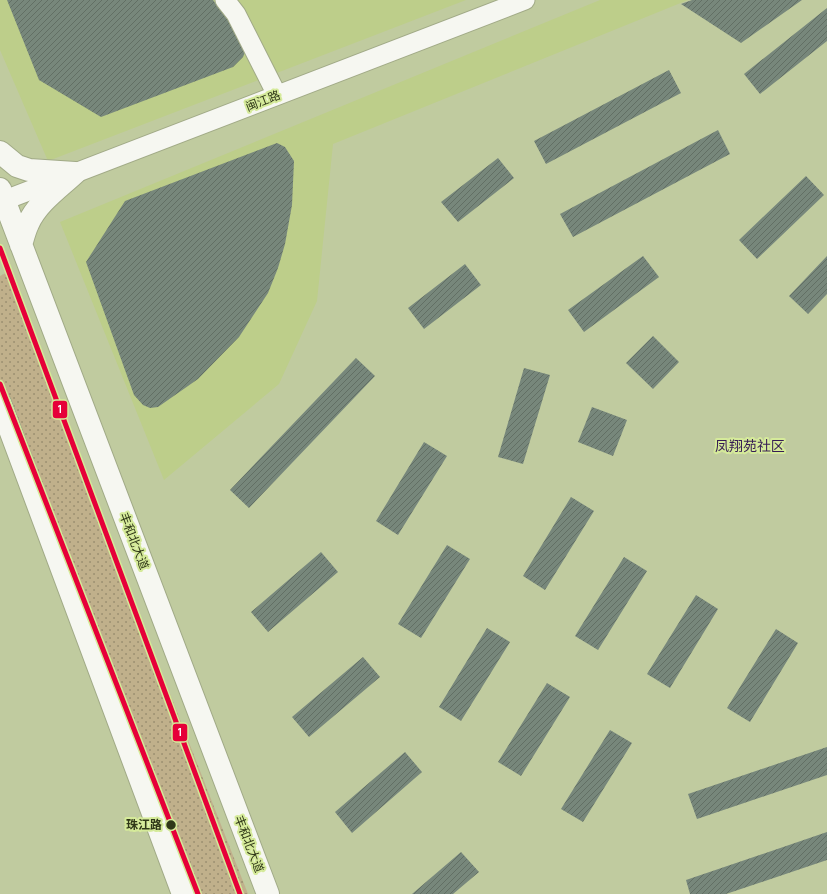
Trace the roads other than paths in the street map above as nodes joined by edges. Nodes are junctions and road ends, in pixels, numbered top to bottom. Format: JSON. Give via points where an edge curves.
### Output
{"nodes":[{"id":1,"x":225,"y":0,"type":"edge"},
{"id":2,"x":525,"y":0,"type":"edge"},
{"id":3,"x":277,"y":95,"type":"junction"},
{"id":4,"x":0,"y":152,"type":"edge"},
{"id":5,"x":75,"y":173,"type":"junction"},
{"id":6,"x":1,"y":197,"type":"edge"},
{"id":7,"x":21,"y":245,"type":"junction"},
{"id":8,"x":0,"y":402,"type":"edge"},
{"id":9,"x":183,"y":894,"type":"edge"},
{"id":10,"x":268,"y":894,"type":"edge"}],
"edges":[{"from":1,"to":3,"type":"street","via":[[239,20]]},
{"from":2,"to":3,"type":"street","name":"闽江路"},
{"from":3,"to":5,"type":"street","name":"闽江路"},
{"from":4,"to":5,"type":"highway","via":[[17,166],[29,170]]},
{"from":5,"to":6,"type":"street","name":"闽江路"},
{"from":5,"to":7,"type":"highway","via":[[47,198],[36,212],[28,223]]},
{"from":6,"to":7,"type":"highway","name":"丰和北大道"},
{"from":7,"to":10,"type":"highway","name":"丰和北大道"},
{"from":8,"to":9,"type":"highway"}]}
